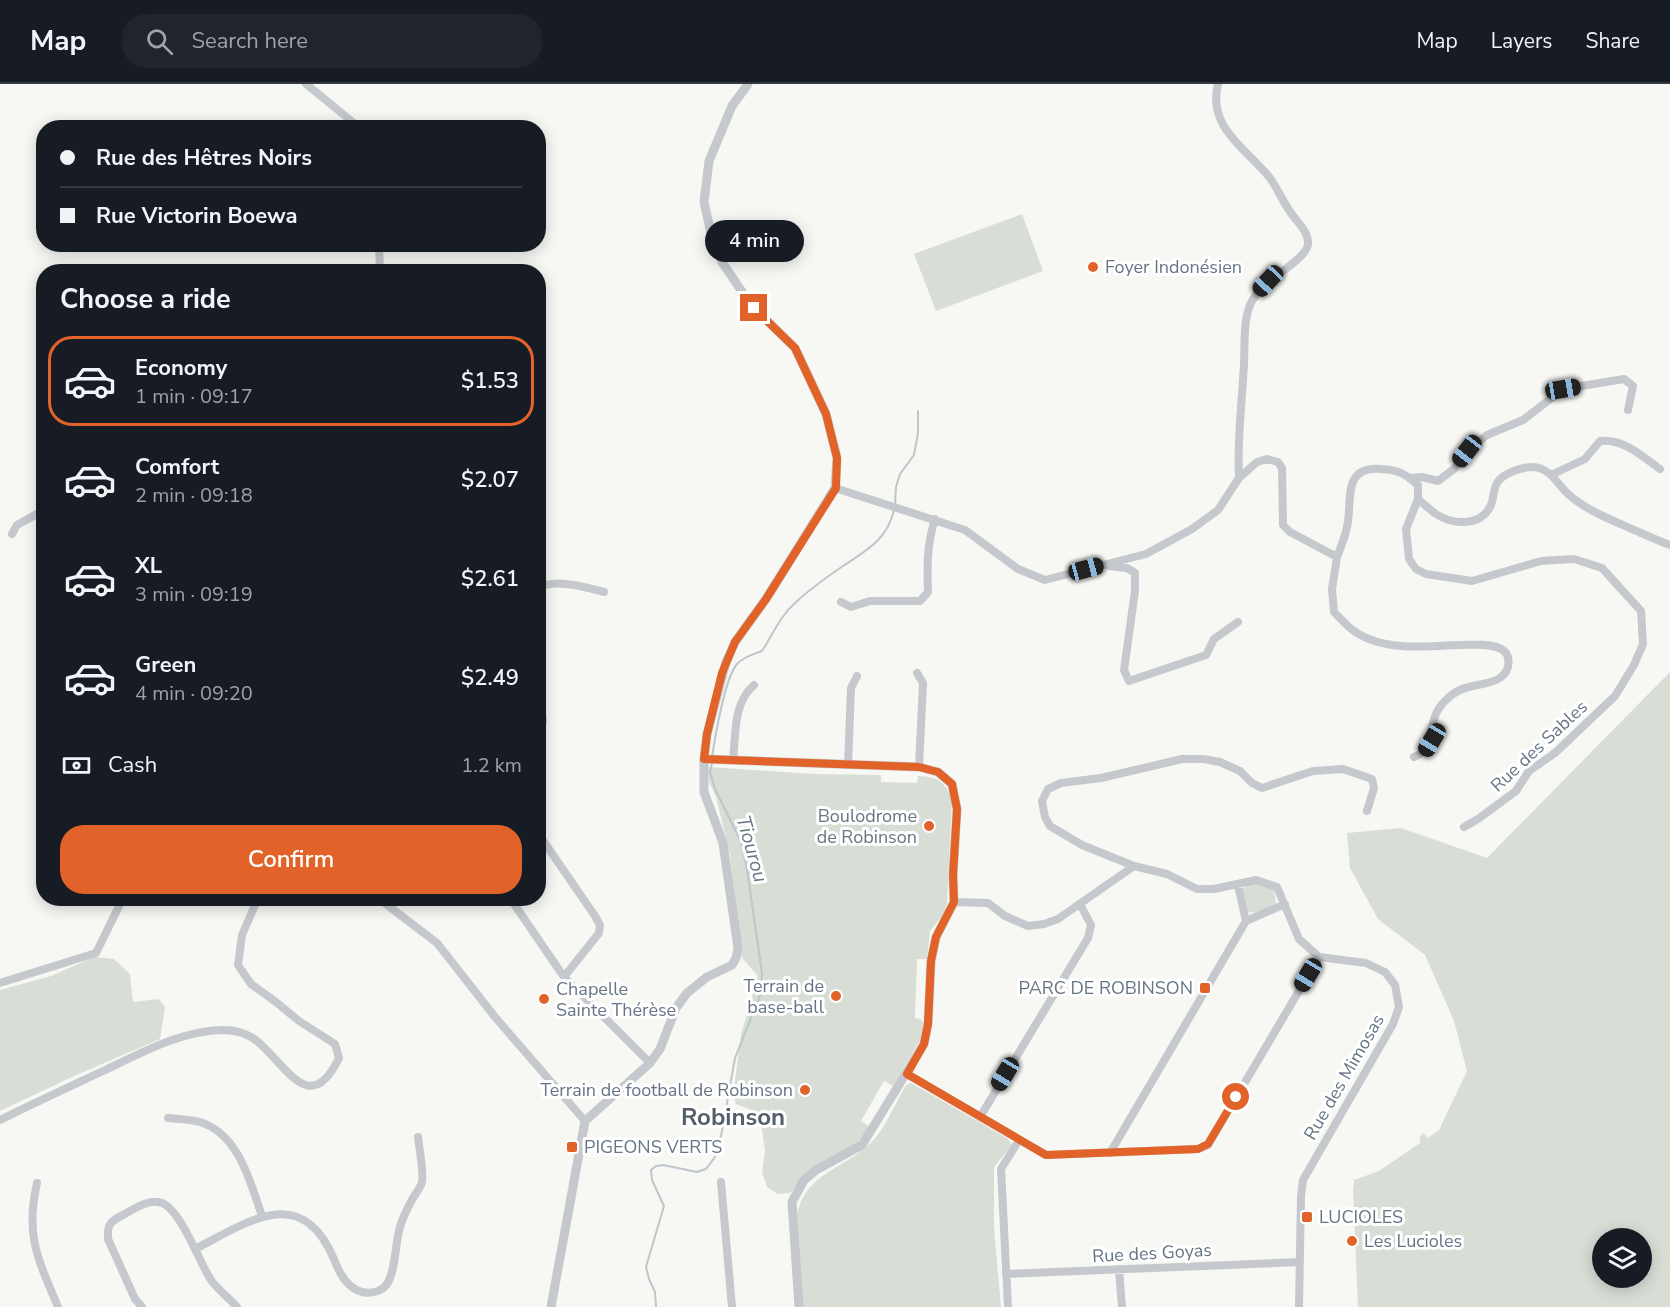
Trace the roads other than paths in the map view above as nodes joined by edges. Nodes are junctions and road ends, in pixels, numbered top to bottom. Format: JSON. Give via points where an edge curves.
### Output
{"nodes":[{"id":1,"x":306,"y":84,"type":"edge"},
{"id":2,"x":748,"y":84,"type":"edge"},
{"id":3,"x":1218,"y":84,"type":"edge"},
{"id":4,"x":349,"y":120,"type":"edge"},
{"id":5,"x":1628,"y":410,"type":"dead end"},
{"id":6,"x":1660,"y":469,"type":"dead end"},
{"id":7,"x":1551,"y":475,"type":"junction"},
{"id":8,"x":1239,"y":478,"type":"junction"},
{"id":9,"x":1409,"y":478,"type":"junction"},
{"id":10,"x":836,"y":488,"type":"junction"},
{"id":11,"x":1418,"y":499,"type":"junction"},
{"id":12,"x":36,"y":514,"type":"edge"},
{"id":13,"x":935,"y":519,"type":"junction"},
{"id":14,"x":12,"y":534,"type":"dead end"},
{"id":15,"x":1670,"y":545,"type":"edge"},
{"id":16,"x":1337,"y":557,"type":"junction"},
{"id":17,"x":1101,"y":565,"type":"junction"},
{"id":18,"x":546,"y":586,"type":"edge"},
{"id":19,"x":604,"y":592,"type":"dead end"},
{"id":20,"x":841,"y":602,"type":"dead end"},
{"id":21,"x":1238,"y":622,"type":"dead end"},
{"id":22,"x":917,"y":673,"type":"dead end"},
{"id":23,"x":857,"y":676,"type":"dead end"},
{"id":24,"x":754,"y":686,"type":"dead end"},
{"id":25,"x":1414,"y":757,"type":"dead end"},
{"id":26,"x":710,"y":760,"type":"junction"},
{"id":27,"x":734,"y":760,"type":"junction"},
{"id":28,"x":848,"y":765,"type":"junction"},
{"id":29,"x":919,"y":767,"type":"junction"},
{"id":30,"x":1367,"y":811,"type":"dead end"},
{"id":31,"x":1464,"y":827,"type":"dead end"},
{"id":32,"x":546,"y":845,"type":"edge"},
{"id":33,"x":1134,"y":866,"type":"junction"},
{"id":34,"x":1238,"y":885,"type":"junction"},
{"id":35,"x":954,"y":902,"type":"junction"},
{"id":36,"x":1080,"y":904,"type":"junction"},
{"id":37,"x":1285,"y":904,"type":"junction"},
{"id":38,"x":119,"y":906,"type":"edge"},
{"id":39,"x":255,"y":906,"type":"edge"},
{"id":40,"x":388,"y":906,"type":"edge"},
{"id":41,"x":515,"y":906,"type":"edge"},
{"id":42,"x":1246,"y":921,"type":"junction"},
{"id":43,"x":1319,"y":957,"type":"junction"},
{"id":44,"x":564,"y":977,"type":"junction"},
{"id":45,"x":0,"y":983,"type":"edge"},
{"id":46,"x":650,"y":1063,"type":"junction"},
{"id":47,"x":907,"y":1074,"type":"junction"},
{"id":48,"x":980,"y":1117,"type":"junction"},
{"id":49,"x":168,"y":1118,"type":"dead end"},
{"id":50,"x":0,"y":1120,"type":"edge"},
{"id":51,"x":585,"y":1121,"type":"junction"},
{"id":52,"x":418,"y":1137,"type":"dead end"},
{"id":53,"x":1019,"y":1140,"type":"junction"},
{"id":54,"x":1110,"y":1153,"type":"junction"},
{"id":55,"x":721,"y":1182,"type":"dead end"},
{"id":56,"x":38,"y":1183,"type":"dead end"},
{"id":57,"x":262,"y":1216,"type":"junction"},
{"id":58,"x":195,"y":1249,"type":"junction"},
{"id":59,"x":1300,"y":1262,"type":"junction"},
{"id":60,"x":1119,"y":1269,"type":"junction"},
{"id":61,"x":1006,"y":1274,"type":"junction"},
{"id":62,"x":58,"y":1307,"type":"edge"},
{"id":63,"x":142,"y":1307,"type":"edge"},
{"id":64,"x":237,"y":1307,"type":"edge"},
{"id":65,"x":551,"y":1307,"type":"edge"},
{"id":66,"x":732,"y":1307,"type":"edge"},
{"id":67,"x":800,"y":1307,"type":"edge"},
{"id":68,"x":1008,"y":1307,"type":"edge"},
{"id":69,"x":1122,"y":1307,"type":"edge"},
{"id":70,"x":1299,"y":1307,"type":"edge"}],
"edges":[{"from":1,"to":4,"type":"street"},
{"from":2,"to":10,"type":"street","via":[[732,106],[709,161],[704,202],[722,262],[751,305],[795,348],[826,414],[837,458]]},
{"from":3,"to":8,"type":"street","via":[[1214,103],[1217,115],[1282,195],[1308,244],[1304,254],[1268,281],[1250,304],[1240,409]]},
{"from":5,"to":9,"type":"street","via":[[1633,386],[1624,379],[1563,389],[1523,420],[1487,435],[1438,481]]},
{"from":6,"to":7,"type":"street","via":[[1619,442],[1607,440],[1600,441],[1585,459]]},
{"from":7,"to":11,"type":"street","via":[[1534,467],[1505,476],[1498,482],[1491,505],[1482,517],[1468,522],[1455,522],[1436,514]]},
{"from":7,"to":15,"type":"street","via":[[1569,495],[1614,522]]},
{"from":8,"to":16,"type":"street","via":[[1257,462],[1278,462],[1283,477],[1283,525]]},
{"from":8,"to":17,"type":"street","via":[[1218,510],[1192,529],[1146,554]]},
{"from":9,"to":11,"type":"street","via":[[1418,485]]},
{"from":9,"to":16,"type":"street","via":[[1398,470],[1370,468],[1359,472],[1352,482],[1348,525]]},
{"from":10,"to":13,"type":"street"},
{"from":10,"to":26,"type":"street","via":[[735,642],[722,673],[707,734]]},
{"from":11,"to":31,"type":"street","name":"Rue des Sables","via":[[1406,529],[1409,559],[1426,574],[1472,581],[1540,561],[1574,559],[1602,568],[1641,611],[1643,644],[1615,696],[1555,753],[1529,771],[1516,790]]},
{"from":12,"to":14,"type":"street","via":[[17,525]]},
{"from":13,"to":17,"type":"street","via":[[965,530],[1018,568],[1045,580]]},
{"from":13,"to":20,"type":"street","via":[[928,553],[928,592],[920,601],[870,601],[851,607]]},
{"from":16,"to":25,"type":"street","via":[[1332,589],[1334,612],[1354,631],[1377,642],[1498,647],[1509,660],[1501,677],[1461,690],[1446,700],[1435,715],[1432,740],[1424,753]]},
{"from":17,"to":21,"type":"street","via":[[1127,568],[1135,573],[1124,670],[1129,681],[1206,655],[1214,639]]},
{"from":18,"to":19,"type":"street","via":[[568,584]]},
{"from":22,"to":29,"type":"street","via":[[923,683]]},
{"from":23,"to":28,"type":"street","via":[[851,688]]},
{"from":24,"to":27,"type":"street","via":[[745,693],[738,711]]},
{"from":26,"to":27,"type":"street"},
{"from":26,"to":46,"type":"street","via":[[704,792],[723,843],[738,948],[732,964],[687,993]]},
{"from":27,"to":28,"type":"street"},
{"from":28,"to":29,"type":"street"},
{"from":29,"to":35,"type":"street","via":[[938,772],[952,784],[957,809]]},
{"from":30,"to":33,"type":"street","via":[[1374,788],[1372,779],[1343,769],[1313,771],[1262,788],[1240,771],[1203,759],[1182,759],[1061,783],[1048,789],[1042,801],[1050,826],[1082,845]]},
{"from":32,"to":44,"type":"street","via":[[600,925]]},
{"from":33,"to":34,"type":"street","via":[[1167,874],[1197,889]]},
{"from":33,"to":36,"type":"street"},
{"from":34,"to":37,"type":"street","via":[[1263,881],[1277,887]]},
{"from":34,"to":42,"type":"street"},
{"from":35,"to":36,"type":"street","via":[[988,903],[1028,926],[1058,919]]},
{"from":35,"to":47,"type":"street","via":[[936,937],[924,1044]]},
{"from":36,"to":48,"type":"street","via":[[1091,925],[1088,938]]},
{"from":37,"to":42,"type":"street"},
{"from":37,"to":43,"type":"street","via":[[1299,939]]},
{"from":38,"to":45,"type":"street","via":[[96,953]]},
{"from":39,"to":50,"type":"street","via":[[242,935],[238,964],[251,984],[335,1044],[339,1058],[327,1080],[314,1086],[302,1085],[255,1040],[225,1030],[206,1032],[162,1042]]},
{"from":40,"to":51,"type":"street","via":[[437,943]]},
{"from":41,"to":44,"type":"street"},
{"from":42,"to":54,"type":"street"},
{"from":43,"to":54,"type":"street","via":[[1208,1144],[1198,1149]]},
{"from":43,"to":59,"type":"street","name":"Rue des Mimosas","via":[[1366,963],[1385,972],[1395,985],[1399,1006],[1394,1024],[1304,1180]]},
{"from":44,"to":46,"type":"street"},
{"from":46,"to":51,"type":"street"},
{"from":47,"to":48,"type":"street"},
{"from":47,"to":67,"type":"street","via":[[862,1145],[816,1170],[804,1180],[792,1202]]},
{"from":48,"to":53,"type":"street"},
{"from":49,"to":57,"type":"street","via":[[201,1122],[220,1132],[236,1151]]},
{"from":51,"to":65,"type":"street"},
{"from":52,"to":57,"type":"street","via":[[423,1182],[400,1227],[387,1285],[377,1292],[352,1287],[310,1222],[277,1213]]},
{"from":53,"to":54,"type":"street","via":[[1046,1155]]},
{"from":53,"to":61,"type":"street","via":[[1001,1168]]},
{"from":55,"to":66,"type":"street"},
{"from":56,"to":62,"type":"street","via":[[33,1241]]},
{"from":57,"to":58,"type":"street"},
{"from":58,"to":63,"type":"street","via":[[176,1213],[161,1203],[144,1203],[111,1221],[108,1239]]},
{"from":58,"to":64,"type":"street","via":[[212,1282]]},
{"from":59,"to":60,"type":"street","name":"Rue des Goyas"},
{"from":59,"to":70,"type":"street","name":"Rue des Mimosas"},
{"from":60,"to":61,"type":"street","name":"Rue des Goyas"},
{"from":60,"to":69,"type":"street"},
{"from":61,"to":68,"type":"street"}]}
